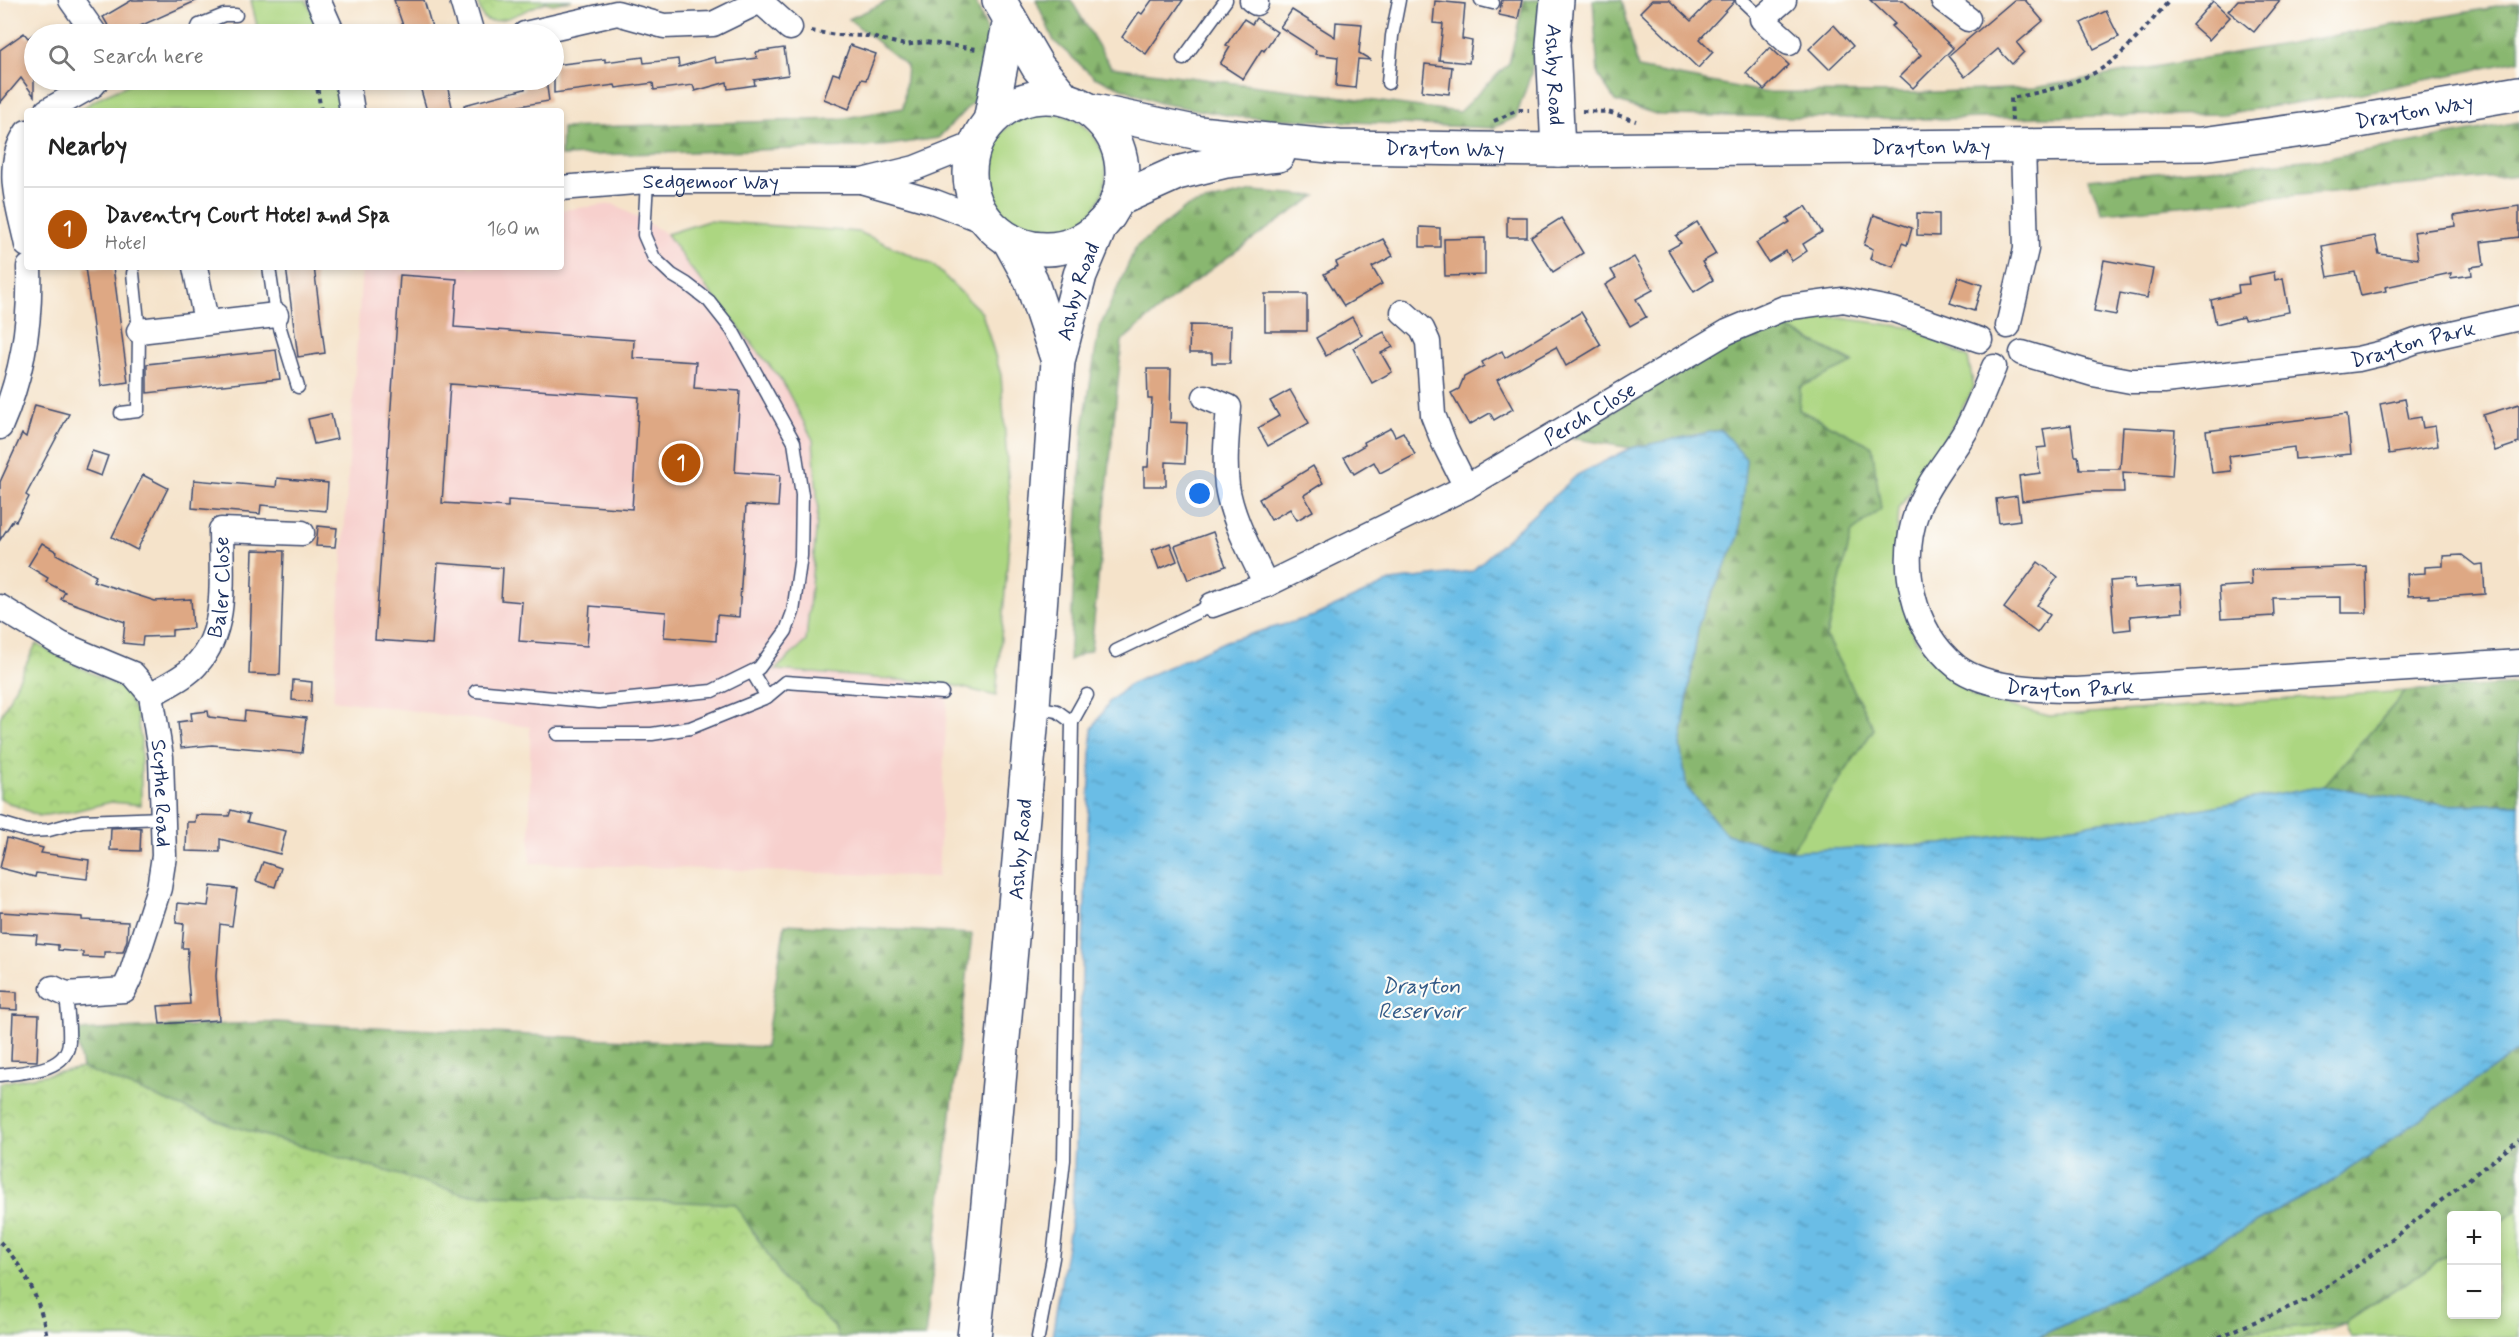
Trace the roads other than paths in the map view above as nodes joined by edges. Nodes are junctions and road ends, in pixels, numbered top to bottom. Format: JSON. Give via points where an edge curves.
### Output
{"nodes":[{"id":1,"x":71,"y":0,"type":"edge"},
{"id":2,"x":318,"y":0,"type":"edge"},
{"id":3,"x":462,"y":0,"type":"edge"},
{"id":4,"x":760,"y":0,"type":"edge"},
{"id":5,"x":1226,"y":0,"type":"edge"},
{"id":6,"x":1399,"y":0,"type":"edge"},
{"id":7,"x":1557,"y":0,"type":"edge"},
{"id":8,"x":1742,"y":0,"type":"edge"},
{"id":9,"x":1784,"y":0,"type":"edge"},
{"id":10,"x":1942,"y":0,"type":"edge"},
{"id":11,"x":619,"y":7,"type":"edge"},
{"id":12,"x":1004,"y":10,"type":"edge"},
{"id":13,"x":236,"y":15,"type":"dead end"},
{"id":14,"x":1762,"y":19,"type":"junction"},
{"id":15,"x":1968,"y":19,"type":"dead end"},
{"id":16,"x":88,"y":24,"type":"edge"},
{"id":17,"x":202,"y":24,"type":"edge"},
{"id":18,"x":329,"y":24,"type":"edge"},
{"id":19,"x":469,"y":24,"type":"edge"},
{"id":20,"x":558,"y":24,"type":"edge"},
{"id":21,"x":790,"y":28,"type":"road end"},
{"id":22,"x":1789,"y":43,"type":"dead end"},
{"id":23,"x":1183,"y":58,"type":"dead end"},
{"id":24,"x":1388,"y":83,"type":"dead end"},
{"id":25,"x":84,"y":90,"type":"edge"},
{"id":26,"x":349,"y":90,"type":"edge"},
{"id":27,"x":2519,"y":93,"type":"edge"},
{"id":28,"x":1077,"y":104,"type":"junction"},
{"id":29,"x":52,"y":108,"type":"edge"},
{"id":30,"x":352,"y":108,"type":"edge"},
{"id":31,"x":982,"y":132,"type":"junction"},
{"id":32,"x":2018,"y":136,"type":"junction"},
{"id":33,"x":24,"y":138,"type":"edge"},
{"id":34,"x":1339,"y":147,"type":"junction"},
{"id":35,"x":1558,"y":150,"type":"junction"},
{"id":36,"x":647,"y":181,"type":"junction"},
{"id":37,"x":862,"y":181,"type":"junction"},
{"id":38,"x":564,"y":188,"type":"edge"},
{"id":39,"x":1109,"y":213,"type":"junction"},
{"id":40,"x":24,"y":230,"type":"edge"},
{"id":41,"x":998,"y":231,"type":"junction"},
{"id":42,"x":29,"y":270,"type":"edge"},
{"id":43,"x":196,"y":270,"type":"edge"},
{"id":44,"x":269,"y":270,"type":"edge"},
{"id":45,"x":133,"y":273,"type":"dead end"},
{"id":46,"x":1403,"y":312,"type":"dead end"},
{"id":47,"x":276,"y":315,"type":"junction"},
{"id":48,"x":2519,"y":318,"type":"edge"},
{"id":49,"x":206,"y":321,"type":"junction"},
{"id":50,"x":2008,"y":326,"type":"junction"},
{"id":51,"x":139,"y":331,"type":"junction"},
{"id":52,"x":1980,"y":340,"type":"junction"},
{"id":53,"x":2022,"y":353,"type":"junction"},
{"id":54,"x":1058,"y":361,"type":"junction"},
{"id":55,"x":1994,"y":367,"type":"junction"},
{"id":56,"x":298,"y":387,"type":"dead end"},
{"id":57,"x":1205,"y":397,"type":"dead end"},
{"id":58,"x":121,"y":412,"type":"dead end"},
{"id":59,"x":0,"y":427,"type":"edge"},
{"id":60,"x":1466,"y":487,"type":"junction"},
{"id":61,"x":302,"y":533,"type":"dead end"},
{"id":62,"x":1266,"y":585,"type":"junction"},
{"id":63,"x":1212,"y":605,"type":"joint"},
{"id":64,"x":0,"y":607,"type":"edge"},
{"id":65,"x":1116,"y":651,"type":"dead end"},
{"id":66,"x":2519,"y":662,"type":"edge"},
{"id":67,"x":752,"y":672,"type":"junction"},
{"id":68,"x":476,"y":692,"type":"dead end"},
{"id":69,"x":942,"y":693,"type":"dead end"},
{"id":70,"x":151,"y":695,"type":"junction"},
{"id":71,"x":1087,"y":695,"type":"dead end"},
{"id":72,"x":767,"y":697,"type":"junction"},
{"id":73,"x":1033,"y":706,"type":"junction"},
{"id":74,"x":1072,"y":722,"type":"junction"},
{"id":75,"x":557,"y":734,"type":"dead end"},
{"id":76,"x":164,"y":818,"type":"junction"},
{"id":77,"x":0,"y":823,"type":"edge"},
{"id":78,"x":59,"y":991,"type":"joint"},
{"id":79,"x":0,"y":1075,"type":"edge"},
{"id":80,"x":974,"y":1337,"type":"edge"},
{"id":81,"x":1038,"y":1337,"type":"edge"}],
"edges":[{"from":1,"to":16,"type":"street"},
{"from":2,"to":18,"type":"street"},
{"from":3,"to":19,"type":"street"},
{"from":4,"to":11,"type":"street","via":[[713,24],[664,26]]},
{"from":4,"to":21,"type":"street"},
{"from":5,"to":23,"type":"lane"},
{"from":6,"to":24,"type":"lane"},
{"from":7,"to":35,"type":"main road","name":"Ashby Road","via":[[1553,44]]},
{"from":8,"to":14,"type":"lane"},
{"from":9,"to":14,"type":"street"},
{"from":10,"to":15,"type":"street"},
{"from":11,"to":20,"type":"street"},
{"from":12,"to":28,"type":"main road","via":[[1038,67]]},
{"from":12,"to":31,"type":"main road"},
{"from":13,"to":17,"type":"lane","via":[[224,15]]},
{"from":14,"to":22,"type":"street"},
{"from":25,"to":29,"type":"street"},
{"from":26,"to":30,"type":"street"},
{"from":27,"to":32,"type":"main road","name":"Drayton Way","via":[[2202,144]]},
{"from":28,"to":31,"type":"main road","via":[[1037,97],[1011,105]]},
{"from":28,"to":34,"type":"main road","name":"Drayton Way","via":[[1199,134]]},
{"from":28,"to":39,"type":"main road","via":[[1108,128],[1119,151],[1122,176]]},
{"from":31,"to":37,"type":"street","name":"Sedgemoor Way","via":[[915,168]]},
{"from":31,"to":41,"type":"main road","via":[[969,171],[974,197]]},
{"from":32,"to":35,"type":"main road","name":"Drayton Way"},
{"from":32,"to":50,"type":"street","via":[[2026,249]]},
{"from":33,"to":40,"type":"street","via":[[15,154],[14,178]]},
{"from":34,"to":35,"type":"main road","name":"Drayton Way"},
{"from":34,"to":39,"type":"main road","name":"Drayton Way","via":[[1226,161],[1177,173]]},
{"from":36,"to":37,"type":"street","name":"Sedgemoor Way"},
{"from":36,"to":38,"type":"street","name":"Sedgemoor Way"},
{"from":36,"to":67,"type":"lane","via":[[644,235],[654,258],[709,301],[732,330],[794,442],[802,495],[801,556],[793,612],[774,650]]},
{"from":37,"to":41,"type":"street","name":"Sedgemoor Way","via":[[935,202]]},
{"from":39,"to":41,"type":"main road","via":[[1088,236],[1074,244],[1049,249],[1025,246]]},
{"from":39,"to":54,"type":"main road","name":"Ashby Road","via":[[1080,275]]},
{"from":41,"to":54,"type":"main road","name":"Ashby Road","via":[[1031,280]]},
{"from":42,"to":59,"type":"street","via":[[31,304],[24,355]]},
{"from":43,"to":49,"type":"street"},
{"from":44,"to":47,"type":"lane"},
{"from":45,"to":51,"type":"lane"},
{"from":46,"to":60,"type":"street","via":[[1422,329],[1428,342],[1433,415]]},
{"from":47,"to":49,"type":"street"},
{"from":47,"to":56,"type":"lane"},
{"from":48,"to":53,"type":"street","name":"Drayton Park","via":[[2416,340],[2358,359],[2164,381],[2131,381],[2093,374]]},
{"from":49,"to":51,"type":"street"},
{"from":50,"to":52,"type":"street","via":[[1990,327]]},
{"from":50,"to":53,"type":"street","via":[[2022,339]]},
{"from":51,"to":58,"type":"lane","via":[[138,411]]},
{"from":52,"to":55,"type":"street","via":[[1980,354]]},
{"from":52,"to":60,"type":"street","name":"Perch Close","via":[[1894,310],[1843,300],[1784,308],[1727,332]]},
{"from":53,"to":55,"type":"street","via":[[2012,366]]},
{"from":54,"to":73,"type":"main road","name":"Ashby Road"},
{"from":55,"to":66,"type":"street","name":"Drayton Park","via":[[1966,430],[1925,492],[1907,557],[1919,616],[1935,643],[1958,668],[2012,687],[2077,690]]},
{"from":57,"to":62,"type":"street","via":[[1229,407],[1227,488],[1239,527]]},
{"from":60,"to":62,"type":"street","name":"Perch Close"},
{"from":61,"to":70,"type":"street","name":"Baler Close","via":[[221,530],[220,610],[213,642],[196,666]]},
{"from":62,"to":63,"type":"street","name":"Perch Close"},
{"from":63,"to":65,"type":"lane"},
{"from":64,"to":70,"type":"street","via":[[61,644],[133,674]]},
{"from":67,"to":68,"type":"lane","via":[[712,691],[599,702]]},
{"from":67,"to":72,"type":"lane"},
{"from":69,"to":72,"type":"lane","via":[[785,682]]},
{"from":70,"to":76,"type":"street","name":"Scythe Road","via":[[161,756]]},
{"from":71,"to":74,"type":"lane"},
{"from":72,"to":75,"type":"lane","via":[[690,728],[670,732]]},
{"from":73,"to":74,"type":"lane","via":[[1057,711]]},
{"from":73,"to":80,"type":"main road","name":"Ashby Road"},
{"from":74,"to":81,"type":"lane","via":[[1064,1160],[1053,1258]]},
{"from":76,"to":77,"type":"lane","via":[[82,821],[49,831],[27,831]]},
{"from":76,"to":78,"type":"street","name":"Scythe Road","via":[[159,888],[124,990]]},
{"from":78,"to":79,"type":"lane","via":[[69,1043],[64,1055],[37,1071]]}]}
